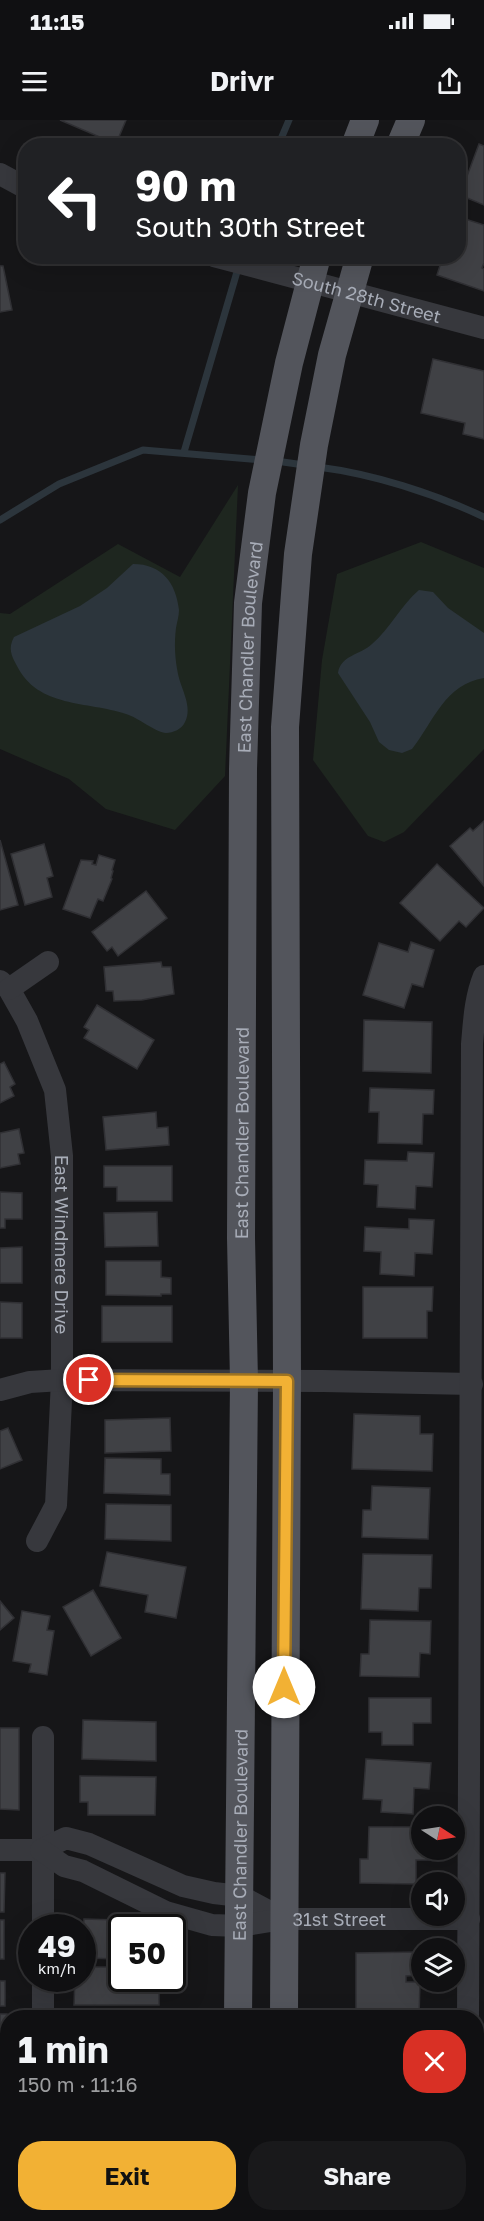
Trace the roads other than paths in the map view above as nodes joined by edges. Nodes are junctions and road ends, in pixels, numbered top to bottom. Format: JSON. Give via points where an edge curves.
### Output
{"nodes":[{"id":1,"x":365,"y":120,"type":"edge"},
{"id":2,"x":411,"y":120,"type":"edge"},
{"id":3,"x":358,"y":138,"type":"edge"},
{"id":4,"x":403,"y":138,"type":"edge"},
{"id":5,"x":0,"y":174,"type":"edge"},
{"id":6,"x":18,"y":184,"type":"edge"},
{"id":7,"x":240,"y":264,"type":"edge"},
{"id":8,"x":357,"y":264,"type":"edge"},
{"id":9,"x":313,"y":269,"type":"edge"},
{"id":10,"x":348,"y":293,"type":"junction"},
{"id":11,"x":484,"y":328,"type":"edge"},
{"id":12,"x":48,"y":962,"type":"dead end"},
{"id":13,"x":482,"y":981,"type":"edge"},
{"id":14,"x":4,"y":985,"type":"edge"},
{"id":15,"x":62,"y":1380,"type":"junction"},
{"id":16,"x":244,"y":1381,"type":"junction"},
{"id":17,"x":287,"y":1381,"type":"junction"},
{"id":18,"x":472,"y":1384,"type":"junction"},
{"id":19,"x":0,"y":1390,"type":"edge"},
{"id":20,"x":36,"y":1541,"type":"dead end"},
{"id":21,"x":43,"y":1737,"type":"dead end"},
{"id":22,"x":477,"y":1749,"type":"edge"},
{"id":23,"x":0,"y":1850,"type":"edge"},
{"id":24,"x":41,"y":1850,"type":"junction"},
{"id":25,"x":134,"y":1864,"type":"junction"},
{"id":26,"x":123,"y":1889,"type":"junction"},
{"id":27,"x":240,"y":1896,"type":"junction"},
{"id":28,"x":43,"y":1914,"type":"edge"},
{"id":29,"x":283,"y":1919,"type":"junction"},
{"id":30,"x":469,"y":1919,"type":"junction"},
{"id":31,"x":240,"y":1926,"type":"junction"},
{"id":32,"x":43,"y":1992,"type":"edge"},
{"id":33,"x":43,"y":2010,"type":"edge"},
{"id":34,"x":238,"y":2010,"type":"edge"},
{"id":35,"x":284,"y":2010,"type":"edge"},
{"id":36,"x":468,"y":2010,"type":"edge"}],
"edges":[{"from":1,"to":3,"type":"main road"},
{"from":2,"to":4,"type":"main road"},
{"from":5,"to":6,"type":"street"},
{"from":7,"to":9,"type":"street","name":"South 28th Street","via":[[258,269]]},
{"from":8,"to":10,"type":"main road"},
{"from":9,"to":10,"type":"street","name":"South 28th Street"},
{"from":9,"to":16,"type":"main road","name":"East Chandler Boulevard","via":[[262,493],[248,603],[243,720]]},
{"from":10,"to":11,"type":"street","name":"South 28th Street"},
{"from":10,"to":17,"type":"main road","via":[[332,355],[304,507],[285,726]]},
{"from":12,"to":14,"type":"street","name":"East Windmere Drive"},
{"from":13,"to":18,"type":"street","via":[[474,1012],[472,1044]]},
{"from":14,"to":15,"type":"street","name":"East Windmere Drive","via":[[27,1021],[55,1090],[62,1156]]},
{"from":15,"to":16,"type":"street"},
{"from":15,"to":19,"type":"street","via":[[30,1382]]},
{"from":15,"to":20,"type":"street","name":"East Windmere Drive","via":[[56,1504]]},
{"from":16,"to":17,"type":"street"},
{"from":16,"to":27,"type":"main road","name":"East Chandler Boulevard"},
{"from":17,"to":18,"type":"street"},
{"from":17,"to":29,"type":"main road"},
{"from":18,"to":22,"type":"street"},
{"from":21,"to":24,"type":"street"},
{"from":22,"to":30,"type":"street"},
{"from":23,"to":24,"type":"street"},
{"from":24,"to":25,"type":"street","via":[[66,1838]]},
{"from":24,"to":26,"type":"street","name":"31st Street","via":[[64,1866]]},
{"from":24,"to":28,"type":"street"},
{"from":25,"to":26,"type":"street"},
{"from":25,"to":27,"type":"street","via":[[183,1886]]},
{"from":26,"to":31,"type":"street","name":"31st Street","via":[[166,1912],[191,1920]]},
{"from":27,"to":29,"type":"street"},
{"from":27,"to":31,"type":"main road","name":"East Chandler Boulevard"},
{"from":29,"to":30,"type":"street","name":"31st Street"},
{"from":29,"to":31,"type":"street","name":"31st Street"},
{"from":29,"to":35,"type":"main road"},
{"from":30,"to":36,"type":"street"},
{"from":31,"to":34,"type":"main road","name":"East Chandler Boulevard"},
{"from":32,"to":33,"type":"street"}]}
